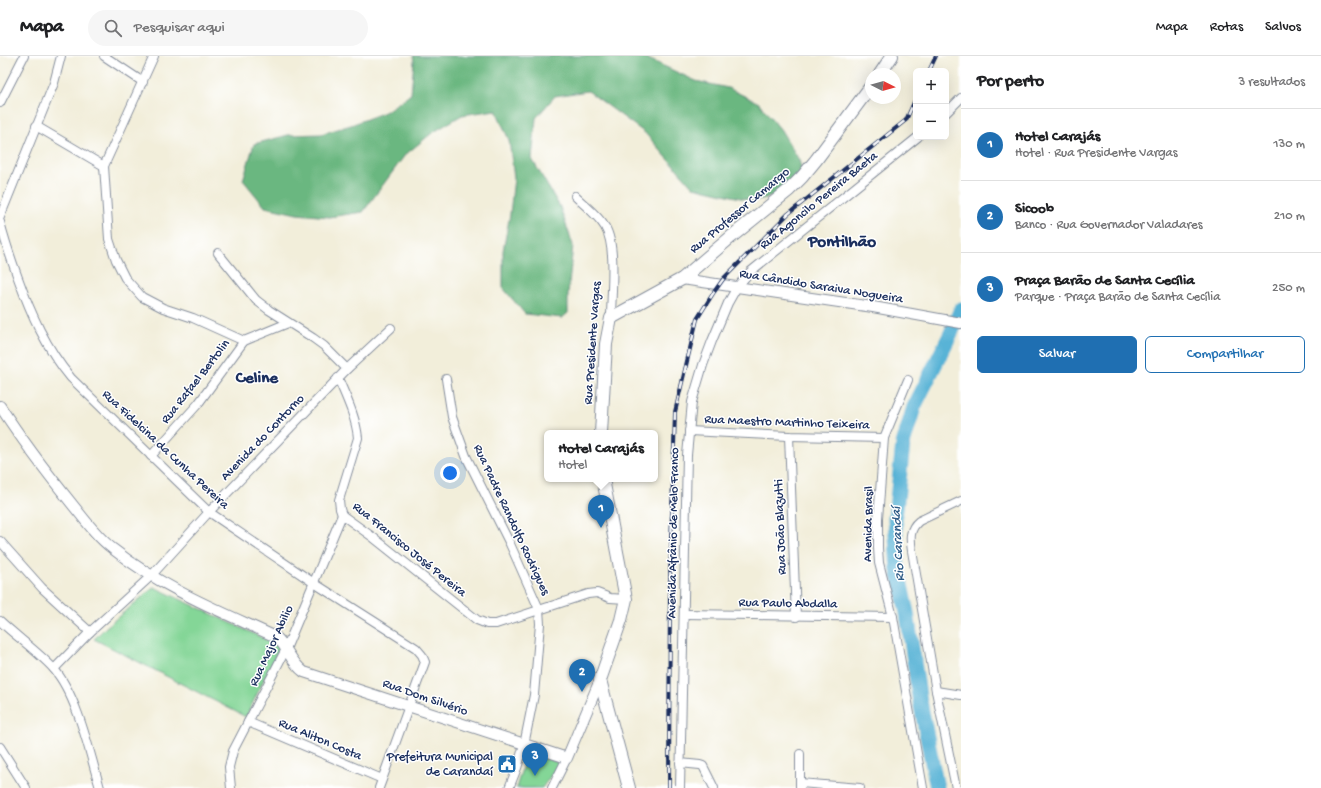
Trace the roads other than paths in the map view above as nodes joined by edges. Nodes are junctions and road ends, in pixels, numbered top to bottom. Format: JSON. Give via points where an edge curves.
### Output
{"nodes":[{"id":1,"x":24,"y":56,"type":"edge"},
{"id":2,"x":61,"y":56,"type":"edge"},
{"id":3,"x":104,"y":56,"type":"edge"},
{"id":4,"x":154,"y":56,"type":"edge"},
{"id":5,"x":892,"y":56,"type":"edge"},
{"id":6,"x":884,"y":68,"type":"edge"},
{"id":7,"x":143,"y":82,"type":"junction"},
{"id":8,"x":865,"y":94,"type":"edge"},
{"id":9,"x":961,"y":98,"type":"edge"},
{"id":10,"x":0,"y":103,"type":"edge"},
{"id":11,"x":949,"y":110,"type":"edge"},
{"id":12,"x":36,"y":126,"type":"junction"},
{"id":13,"x":914,"y":140,"type":"edge"},
{"id":14,"x":104,"y":166,"type":"junction"},
{"id":15,"x":575,"y":196,"type":"dead end"},
{"id":16,"x":0,"y":217,"type":"edge"},
{"id":17,"x":0,"y":222,"type":"edge"},
{"id":18,"x":218,"y":253,"type":"dead end"},
{"id":19,"x":682,"y":279,"type":"junction"},
{"id":20,"x":737,"y":287,"type":"junction"},
{"id":21,"x":611,"y":318,"type":"junction"},
{"id":22,"x":955,"y":322,"type":"edge"},
{"id":23,"x":288,"y":323,"type":"junction"},
{"id":24,"x":391,"y":328,"type":"dead end"},
{"id":25,"x":244,"y":341,"type":"junction"},
{"id":26,"x":347,"y":369,"type":"junction"},
{"id":27,"x":338,"y":378,"type":"junction"},
{"id":28,"x":446,"y":379,"type":"dead end"},
{"id":29,"x":908,"y":380,"type":"dead end"},
{"id":30,"x":0,"y":406,"type":"edge"},
{"id":31,"x":601,"y":430,"type":"edge"},
{"id":32,"x":689,"y":431,"type":"junction"},
{"id":33,"x":789,"y":436,"type":"junction"},
{"id":34,"x":884,"y":438,"type":"junction"},
{"id":35,"x":151,"y":456,"type":"junction"},
{"id":36,"x":604,"y":482,"type":"edge"},
{"id":37,"x":961,"y":501,"type":"edge"},
{"id":38,"x":209,"y":512,"type":"junction"},
{"id":39,"x":342,"y":515,"type":"junction"},
{"id":40,"x":0,"y":541,"type":"edge"},
{"id":41,"x":151,"y":576,"type":"junction"},
{"id":42,"x":314,"y":583,"type":"junction"},
{"id":43,"x":626,"y":599,"type":"junction"},
{"id":44,"x":539,"y":609,"type":"junction"},
{"id":45,"x":684,"y":614,"type":"junction"},
{"id":46,"x":796,"y":617,"type":"junction"},
{"id":47,"x":892,"y":617,"type":"junction"},
{"id":48,"x":0,"y":621,"type":"edge"},
{"id":49,"x":90,"y":632,"type":"junction"},
{"id":50,"x":286,"y":649,"type":"junction"},
{"id":51,"x":54,"y":669,"type":"junction"},
{"id":52,"x":600,"y":680,"type":"junction"},
{"id":53,"x":936,"y":691,"type":"junction"},
{"id":54,"x":961,"y":695,"type":"edge"},
{"id":55,"x":408,"y":705,"type":"junction"},
{"id":56,"x":248,"y":722,"type":"junction"},
{"id":57,"x":524,"y":744,"type":"junction"},
{"id":58,"x":0,"y":747,"type":"edge"},
{"id":59,"x":800,"y":754,"type":"dead end"},
{"id":60,"x":567,"y":758,"type":"junction"},
{"id":61,"x":680,"y":763,"type":"junction"},
{"id":62,"x":382,"y":779,"type":"junction"},
{"id":63,"x":800,"y":786,"type":"edge"},
{"id":64,"x":26,"y":788,"type":"edge"},
{"id":65,"x":100,"y":788,"type":"edge"},
{"id":66,"x":230,"y":788,"type":"edge"},
{"id":67,"x":379,"y":788,"type":"edge"},
{"id":68,"x":509,"y":788,"type":"edge"},
{"id":69,"x":552,"y":788,"type":"edge"},
{"id":70,"x":629,"y":788,"type":"edge"},
{"id":71,"x":680,"y":788,"type":"edge"},
{"id":72,"x":714,"y":788,"type":"edge"},
{"id":73,"x":860,"y":788,"type":"edge"},
{"id":74,"x":923,"y":788,"type":"edge"},
{"id":75,"x":956,"y":788,"type":"edge"}],
"edges":[{"from":1,"to":10,"type":"street"},
{"from":2,"to":12,"type":"street","via":[[54,83]]},
{"from":3,"to":7,"type":"street"},
{"from":4,"to":7,"type":"street"},
{"from":5,"to":6,"type":"main road"},
{"from":7,"to":14,"type":"street"},
{"from":8,"to":19,"type":"main road","name":"Rua Professor Camargo","via":[[802,177]]},
{"from":9,"to":11,"type":"street"},
{"from":12,"to":14,"type":"street"},
{"from":12,"to":16,"type":"street"},
{"from":13,"to":20,"type":"street","name":"Rua Agoncilo Pereira Baeta","via":[[758,265]]},
{"from":14,"to":25,"type":"street","via":[[109,239],[126,278],[142,297]]},
{"from":15,"to":21,"type":"street","name":"Rua Presidente Vargas","via":[[597,217],[610,235]]},
{"from":17,"to":35,"type":"street","name":"Rua Fidelcina da Cunha Pereira","via":[[4,240],[31,313],[48,346],[71,378]]},
{"from":18,"to":23,"type":"street","via":[[256,300]]},
{"from":19,"to":20,"type":"street","name":"Rua Cândido Saraiva Nogueira"},
{"from":19,"to":21,"type":"main road","name":"Rua Professor Camargo"},
{"from":20,"to":22,"type":"street","name":"Rua Cândido Saraiva Nogueira"},
{"from":20,"to":32,"type":"street","name":"Avenida Afrânio de Melo Franco","via":[[703,365],[692,402]]},
{"from":21,"to":31,"type":"main road","name":"Rua Presidente Vargas","via":[[606,344]]},
{"from":23,"to":25,"type":"street"},
{"from":23,"to":26,"type":"street","via":[[324,346]]},
{"from":24,"to":26,"type":"street","name":"Avenida do Contorno"},
{"from":25,"to":35,"type":"street","name":"Rua Rafael Bertolin","via":[[198,404]]},
{"from":26,"to":27,"type":"street","name":"Avenida do Contorno"},
{"from":27,"to":38,"type":"street","name":"Avenida do Contorno"},
{"from":27,"to":39,"type":"street","name":"Rua Francisco José Pereira","via":[[353,414],[358,438],[339,500]]},
{"from":28,"to":44,"type":"street","name":"Rua Padre Randolfo Rodrigues","via":[[452,417],[466,456]]},
{"from":29,"to":34,"type":"street","name":"Avenida Brasil"},
{"from":30,"to":41,"type":"street","name":"Rua Dom Silvério","via":[[38,460],[94,531],[112,548]]},
{"from":32,"to":33,"type":"street","name":"Rua Maestro Martinho Teixeira"},
{"from":32,"to":45,"type":"street","name":"Avenida Afrânio de Melo Franco"},
{"from":33,"to":34,"type":"street","name":"Rua Maestro Martinho Teixeira"},
{"from":33,"to":46,"type":"street","name":"Rua João Blazutti"},
{"from":34,"to":47,"type":"street","name":"Avenida Brasil","via":[[878,548],[879,563]]},
{"from":35,"to":38,"type":"street","name":"Rua Fidelcina da Cunha Pereira"},
{"from":36,"to":43,"type":"main road"},
{"from":37,"to":53,"type":"street","via":[[919,521],[914,525],[910,535]]},
{"from":38,"to":41,"type":"street","name":"Avenida do Contorno"},
{"from":38,"to":42,"type":"street","name":"Rua Fidelcina da Cunha Pereira"},
{"from":39,"to":42,"type":"street","name":"Rua Major Abilio"},
{"from":39,"to":44,"type":"street","name":"Rua Francisco José Pereira","via":[[477,620],[486,624],[496,624]]},
{"from":40,"to":49,"type":"street","via":[[42,588]]},
{"from":41,"to":49,"type":"street","name":"Avenida do Contorno"},
{"from":41,"to":50,"type":"street","name":"Rua Dom Silvério","via":[[182,594],[276,637]]},
{"from":42,"to":50,"type":"street","name":"Rua Major Abilio"},
{"from":42,"to":55,"type":"street","name":"Rua Fidelcina da Cunha Pereira","via":[[416,648],[422,655],[425,662]]},
{"from":43,"to":44,"type":"street","via":[[588,594]]},
{"from":43,"to":52,"type":"main road"},
{"from":44,"to":57,"type":"street","name":"Rua Padre Randolfo Rodrigues","via":[[534,695]]},
{"from":45,"to":46,"type":"street","name":"Rua Paulo Abdalla"},
{"from":45,"to":61,"type":"street","name":"Avenida Afrânio de Melo Franco"},
{"from":46,"to":47,"type":"street","name":"Rua Paulo Abdalla"},
{"from":47,"to":74,"type":"street","name":"Avenida Brasil"},
{"from":48,"to":51,"type":"street"},
{"from":49,"to":51,"type":"street","name":"Avenida do Contorno"},
{"from":50,"to":55,"type":"street","name":"Rua Dom Silvério","via":[[296,666],[304,672]]},
{"from":50,"to":56,"type":"street","name":"Rua Major Abilio"},
{"from":51,"to":65,"type":"street","via":[[68,691],[76,711]]},
{"from":52,"to":60,"type":"street"},
{"from":52,"to":70,"type":"main road"},
{"from":53,"to":54,"type":"street"},
{"from":53,"to":75,"type":"street"},
{"from":55,"to":57,"type":"street","name":"Rua Dom Silvério"},
{"from":55,"to":62,"type":"street"},
{"from":56,"to":62,"type":"street","name":"Rua Aliton Costa"},
{"from":56,"to":66,"type":"street","name":"Rua Major Abilio","via":[[230,759]]},
{"from":57,"to":60,"type":"street","name":"Rua Dom Silvério"},
{"from":57,"to":68,"type":"street","name":"Rua Padre Randolfo Rodrigues"},
{"from":58,"to":64,"type":"street"},
{"from":59,"to":63,"type":"street"},
{"from":60,"to":69,"type":"street"},
{"from":61,"to":71,"type":"street","name":"Avenida Afrânio de Melo Franco"},
{"from":61,"to":72,"type":"street","via":[[703,766]]},
{"from":62,"to":67,"type":"street"},
{"from":63,"to":73,"type":"street"}]}
